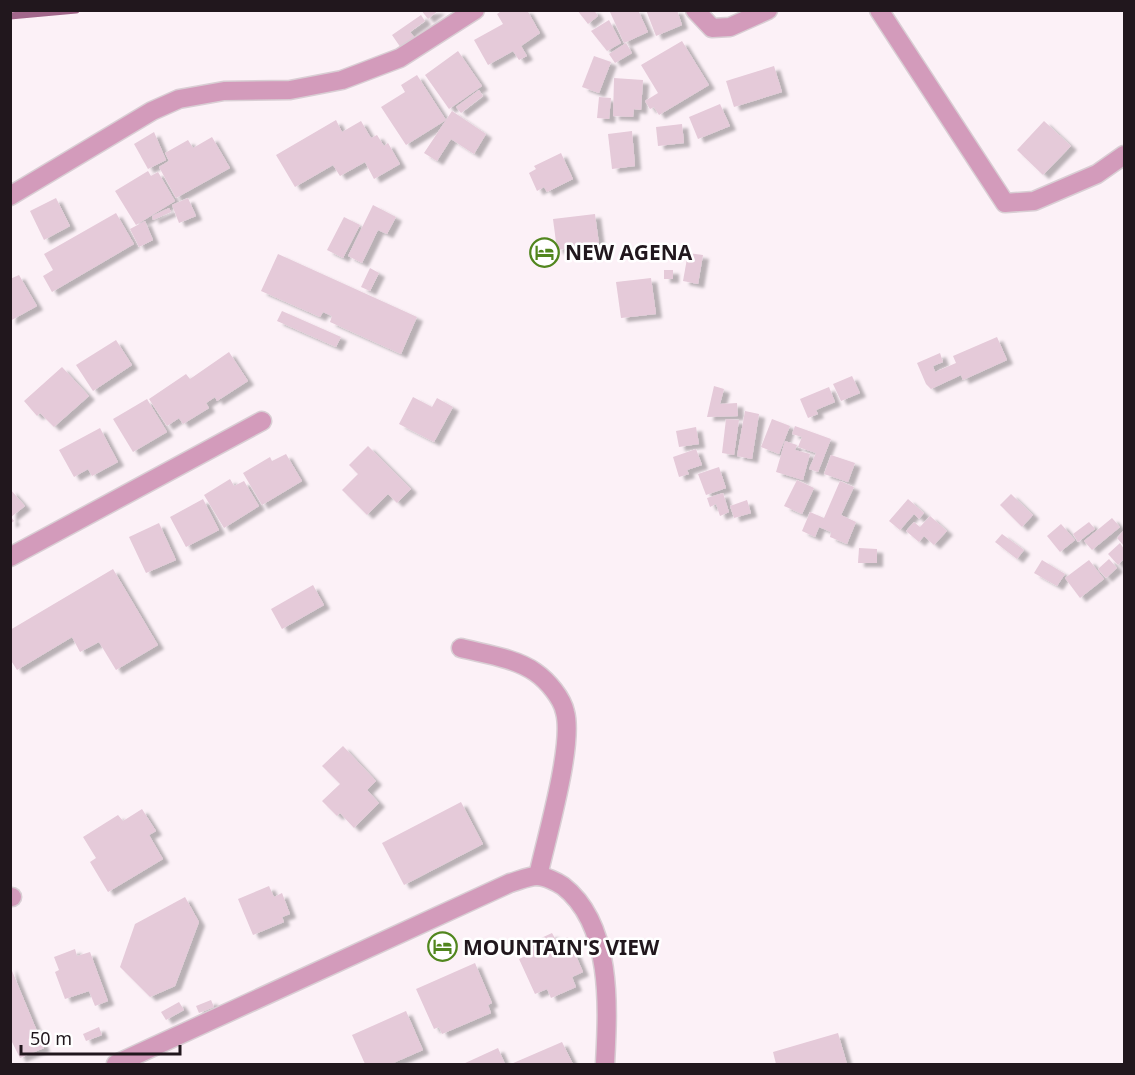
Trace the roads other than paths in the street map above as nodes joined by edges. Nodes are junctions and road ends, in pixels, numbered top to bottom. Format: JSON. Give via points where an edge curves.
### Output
{"nodes":[{"id":1,"x":475,"y":10,"type":"edge"},
{"id":2,"x":695,"y":10,"type":"edge"},
{"id":3,"x":768,"y":10,"type":"edge"},
{"id":4,"x":879,"y":10,"type":"edge"},
{"id":5,"x":1125,"y":155,"type":"edge"},
{"id":6,"x":10,"y":196,"type":"edge"},
{"id":7,"x":262,"y":421,"type":"dead end"},
{"id":8,"x":10,"y":557,"type":"edge"},
{"id":9,"x":461,"y":648,"type":"dead end"},
{"id":10,"x":538,"y":876,"type":"junction"},
{"id":11,"x":116,"y":1065,"type":"edge"},
{"id":12,"x":605,"y":1065,"type":"edge"}],
"edges":[{"from":1,"to":6,"type":"street","via":[[400,58],[342,80],[290,90],[224,91],[179,99],[152,111]]},
{"from":2,"to":3,"type":"street","via":[[712,28],[730,27]]},
{"from":4,"to":5,"type":"street","via":[[1005,203],[1034,201],[1097,174]]},
{"from":7,"to":8,"type":"street"},
{"from":9,"to":10,"type":"street","via":[[524,666],[561,700],[567,725],[565,747]]},
{"from":10,"to":11,"type":"street","via":[[510,883]]},
{"from":10,"to":12,"type":"street","via":[[573,894],[597,938],[605,989]]}]}
